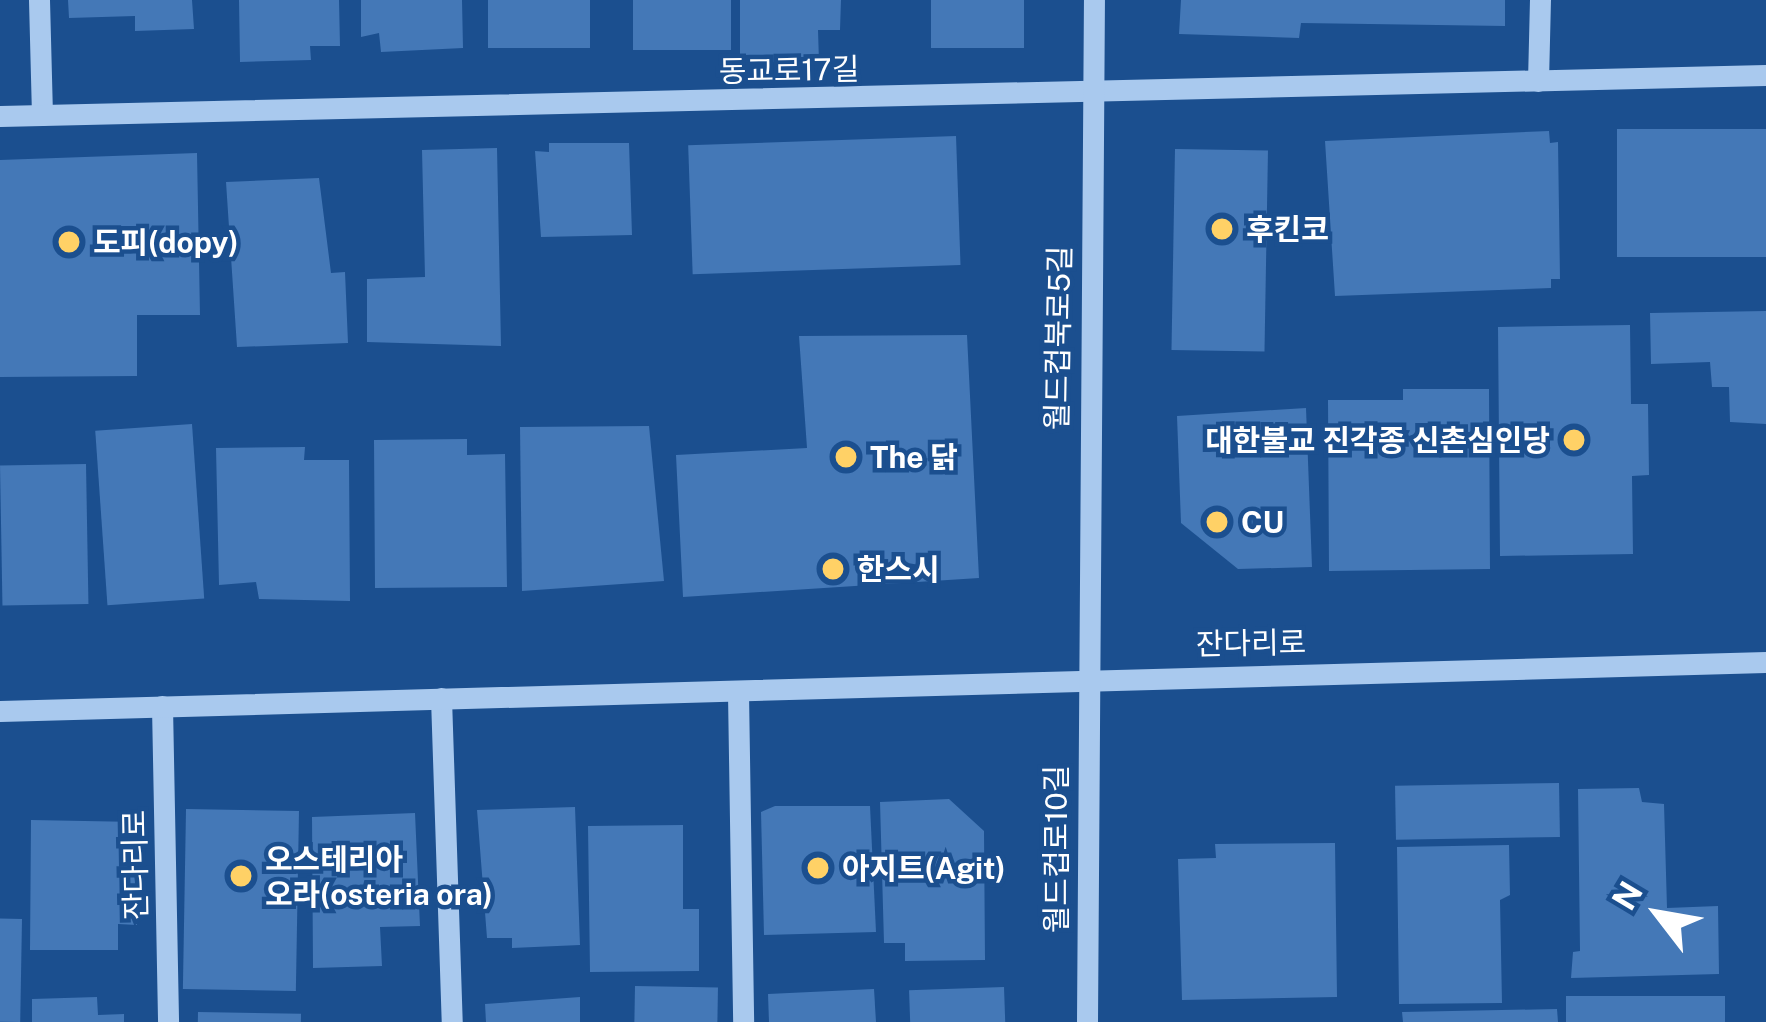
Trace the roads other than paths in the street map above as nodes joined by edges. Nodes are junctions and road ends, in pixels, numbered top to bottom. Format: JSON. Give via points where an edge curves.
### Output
{"nodes":[{"id":1,"x":39,"y":0,"type":"edge"},
{"id":2,"x":1094,"y":0,"type":"edge"},
{"id":3,"x":1540,"y":0,"type":"edge"},
{"id":4,"x":1766,"y":75,"type":"edge"},
{"id":5,"x":1538,"y":81,"type":"junction"},
{"id":6,"x":1090,"y":94,"type":"junction"},
{"id":7,"x":42,"y":115,"type":"junction"},
{"id":8,"x":0,"y":116,"type":"edge"},
{"id":9,"x":1766,"y":662,"type":"edge"},
{"id":10,"x":1085,"y":676,"type":"junction"},
{"id":11,"x":738,"y":693,"type":"junction"},
{"id":12,"x":441,"y":698,"type":"junction"},
{"id":13,"x":162,"y":706,"type":"junction"},
{"id":14,"x":0,"y":711,"type":"edge"},
{"id":15,"x":168,"y":1022,"type":"edge"},
{"id":16,"x":452,"y":1022,"type":"edge"},
{"id":17,"x":743,"y":1022,"type":"edge"},
{"id":18,"x":1087,"y":1022,"type":"edge"}],
"edges":[{"from":1,"to":7,"type":"street"},
{"from":2,"to":6,"type":"street","name":"월드컵북로5길"},
{"from":3,"to":5,"type":"street"},
{"from":4,"to":5,"type":"street","name":"동교로17길"},
{"from":5,"to":6,"type":"street","name":"동교로17길"},
{"from":6,"to":7,"type":"street","name":"동교로17길"},
{"from":6,"to":10,"type":"street","name":"월드컵북로5길"},
{"from":7,"to":8,"type":"street","name":"동교로17길"},
{"from":9,"to":10,"type":"street","name":"잔다리로"},
{"from":10,"to":11,"type":"street","name":"잔다리로"},
{"from":10,"to":18,"type":"street","name":"월드컵로10길"},
{"from":11,"to":12,"type":"street","name":"잔다리로"},
{"from":11,"to":17,"type":"street"},
{"from":12,"to":13,"type":"street","name":"잔다리로"},
{"from":12,"to":16,"type":"street"},
{"from":13,"to":14,"type":"street","name":"잔다리로"},
{"from":13,"to":15,"type":"street","name":"잔다리로"}]}
